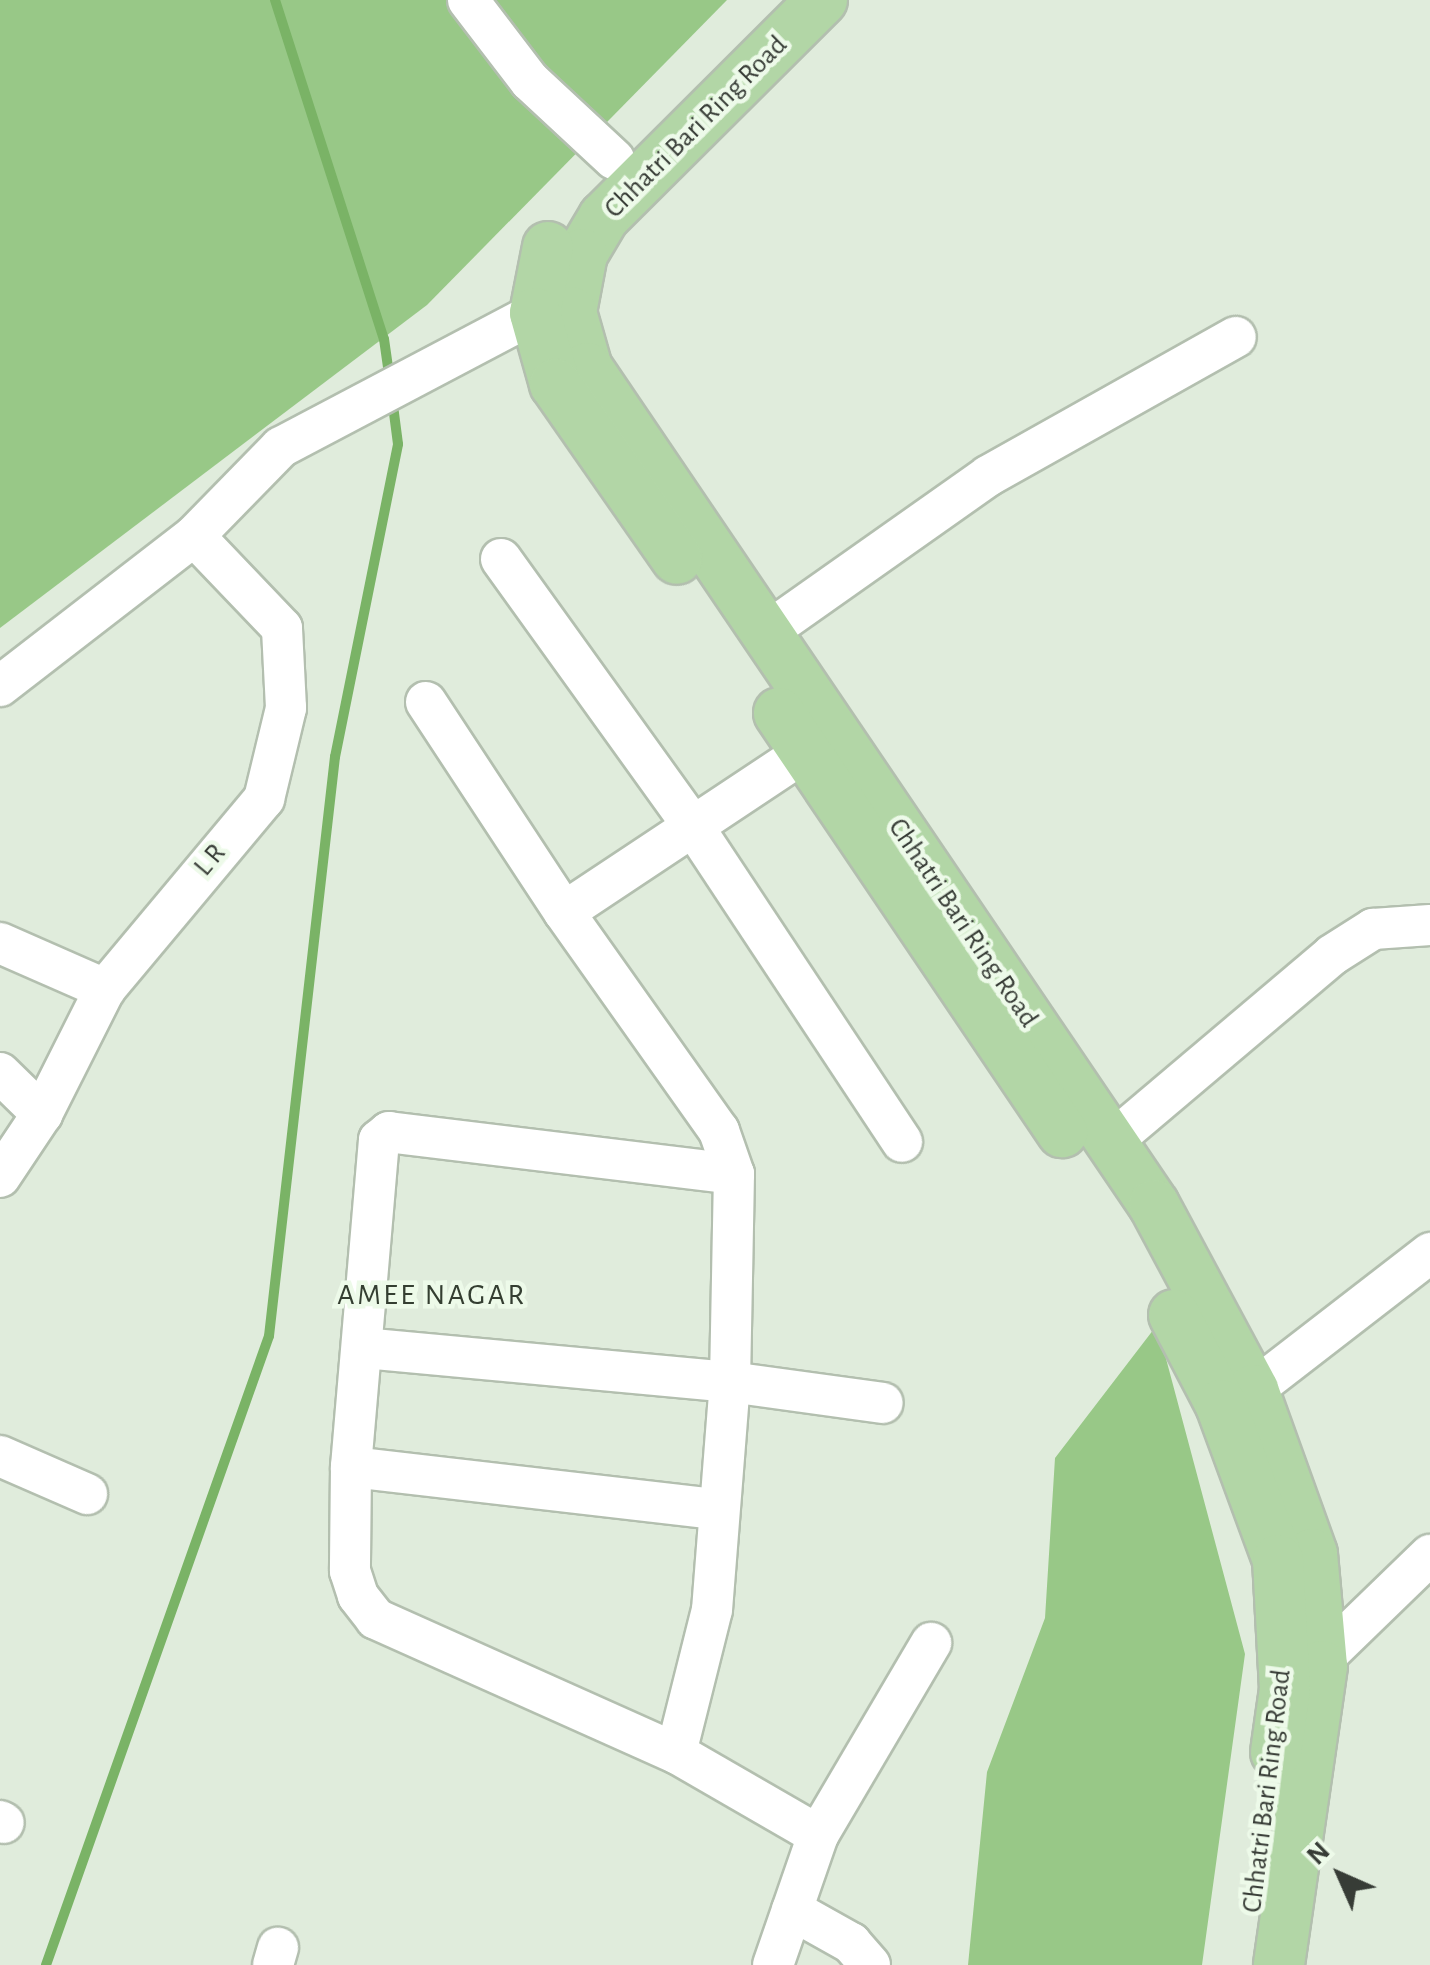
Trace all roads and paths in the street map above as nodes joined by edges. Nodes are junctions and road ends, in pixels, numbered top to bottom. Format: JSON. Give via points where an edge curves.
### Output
{"nodes":[{"id":1,"x":468,"y":0,"type":"edge"},
{"id":2,"x":773,"y":0,"type":"edge"},
{"id":3,"x":822,"y":0,"type":"edge"},
{"id":4,"x":614,"y":159,"type":"junction"},
{"id":5,"x":535,"y":314,"type":"junction"},
{"id":6,"x":1236,"y":337,"type":"dead end"},
{"id":7,"x":194,"y":536,"type":"junction"},
{"id":8,"x":501,"y":560,"type":"dead end"},
{"id":9,"x":767,"y":632,"type":"junction"},
{"id":10,"x":0,"y":686,"type":"edge"},
{"id":11,"x":426,"y":702,"type":"dead end"},
{"id":12,"x":805,"y":752,"type":"junction"},
{"id":13,"x":695,"y":829,"type":"junction"},
{"id":14,"x":564,"y":912,"type":"junction"},
{"id":15,"x":1428,"y":920,"type":"edge"},
{"id":16,"x":0,"y":943,"type":"edge"},
{"id":17,"x":105,"y":989,"type":"junction"},
{"id":18,"x":0,"y":1073,"type":"edge"},
{"id":19,"x":42,"y":1114,"type":"junction"},
{"id":20,"x":902,"y":1142,"type":"dead end"},
{"id":21,"x":1112,"y":1142,"type":"junction"},
{"id":22,"x":734,"y":1174,"type":"junction"},
{"id":23,"x":0,"y":1176,"type":"edge"},
{"id":24,"x":1430,"y":1253,"type":"edge"},
{"id":25,"x":364,"y":1348,"type":"junction"},
{"id":26,"x":730,"y":1382,"type":"junction"},
{"id":27,"x":1253,"y":1390,"type":"junction"},
{"id":28,"x":883,"y":1404,"type":"dead end"},
{"id":29,"x":0,"y":1456,"type":"edge"},
{"id":30,"x":351,"y":1468,"type":"junction"},
{"id":31,"x":87,"y":1494,"type":"dead end"},
{"id":32,"x":716,"y":1509,"type":"junction"},
{"id":33,"x":1430,"y":1555,"type":"edge"},
{"id":34,"x":931,"y":1642,"type":"dead end"},
{"id":35,"x":1304,"y":1678,"type":"junction"},
{"id":36,"x":676,"y":1752,"type":"junction"},
{"id":37,"x":818,"y":1836,"type":"junction"},
{"id":38,"x":792,"y":1910,"type":"junction"},
{"id":39,"x":773,"y":1965,"type":"edge"},
{"id":40,"x":870,"y":1965,"type":"edge"},
{"id":41,"x":1244,"y":1965,"type":"edge"},
{"id":42,"x":1279,"y":1965,"type":"edge"}],
"edges":[{"from":1,"to":4,"type":"street","via":[[530,81]]},
{"from":2,"to":4,"type":"main road","name":"Chhatri Bari Ring Road"},
{"from":3,"to":9,"type":"main road","name":"Chhatri Bari Ring Road","via":[[604,217],[582,254],[570,312],[586,368]]},
{"from":4,"to":5,"type":"main road","name":"Chhatri Bari Ring Road","via":[[576,196],[550,242]]},
{"from":5,"to":7,"type":"street","via":[[281,446]]},
{"from":5,"to":12,"type":"main road","name":"Chhatri Bari Ring Road","via":[[555,384]]},
{"from":6,"to":9,"type":"street","via":[[988,476]]},
{"from":7,"to":10,"type":"street"},
{"from":7,"to":17,"type":"street","name":"L R","via":[[282,628],[286,708],[264,799]]},
{"from":8,"to":13,"type":"street"},
{"from":9,"to":21,"type":"main road","name":"Chhatri Bari Ring Road"},
{"from":11,"to":14,"type":"street"},
{"from":12,"to":13,"type":"street"},
{"from":12,"to":35,"type":"main road","name":"Chhatri Bari Ring Road","via":[[1124,1223],[1221,1405],[1278,1560]]},
{"from":13,"to":14,"type":"street"},
{"from":13,"to":20,"type":"street"},
{"from":14,"to":22,"type":"street","via":[[719,1131]]},
{"from":15,"to":21,"type":"street","via":[[1374,929],[1332,955]]},
{"from":16,"to":17,"type":"street"},
{"from":17,"to":19,"type":"street","name":"L R"},
{"from":18,"to":19,"type":"street"},
{"from":19,"to":23,"type":"street","name":"L R"},
{"from":21,"to":27,"type":"main road","name":"Chhatri Bari Ring Road","via":[[1154,1205]]},
{"from":22,"to":25,"type":"street","via":[[389,1132],[374,1149]]},
{"from":22,"to":26,"type":"street"},
{"from":24,"to":27,"type":"street"},
{"from":25,"to":26,"type":"street"},
{"from":25,"to":30,"type":"street"},
{"from":26,"to":28,"type":"street"},
{"from":26,"to":32,"type":"street"},
{"from":27,"to":35,"type":"main road","name":"Chhatri Bari Ring Road","via":[[1312,1554]]},
{"from":29,"to":31,"type":"street"},
{"from":30,"to":32,"type":"street"},
{"from":30,"to":36,"type":"street","via":[[350,1571],[376,1620]]},
{"from":32,"to":36,"type":"street","via":[[712,1610]]},
{"from":33,"to":35,"type":"street"},
{"from":34,"to":37,"type":"street"},
{"from":35,"to":41,"type":"main road","name":"Chhatri Bari Ring Road"},
{"from":35,"to":42,"type":"main road","name":"Chhatri Bari Ring Road"},
{"from":36,"to":37,"type":"street"},
{"from":37,"to":38,"type":"street"},
{"from":38,"to":39,"type":"street"},
{"from":38,"to":40,"type":"street","via":[[851,1944]]}]}
